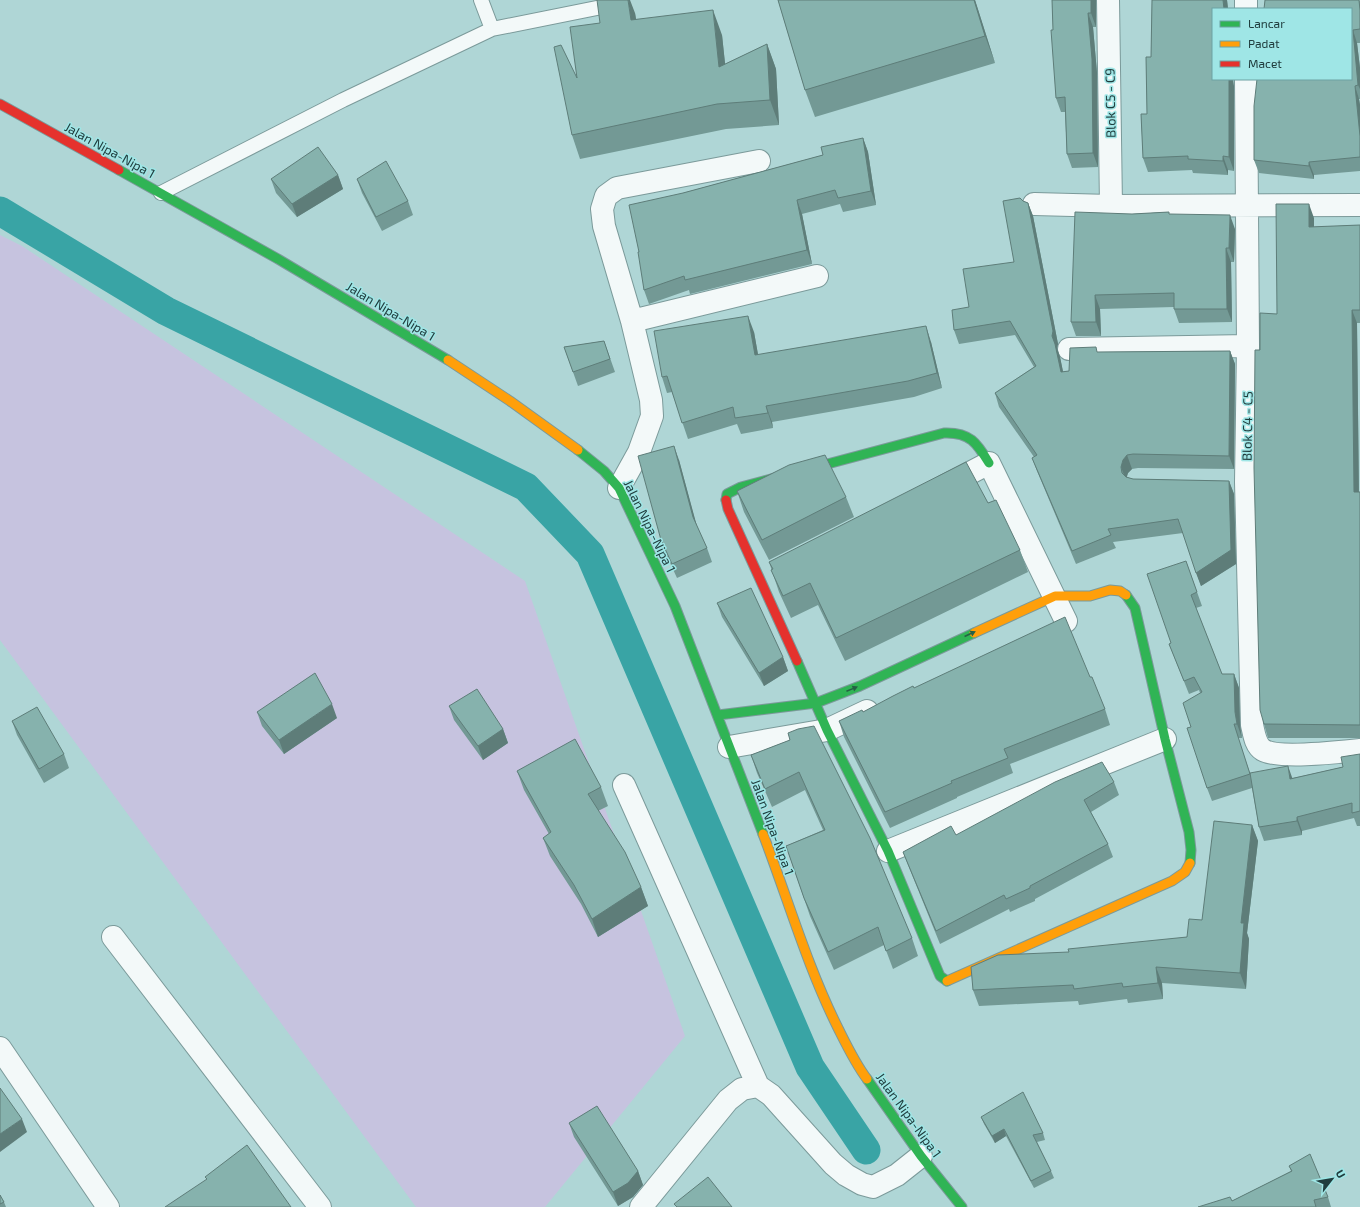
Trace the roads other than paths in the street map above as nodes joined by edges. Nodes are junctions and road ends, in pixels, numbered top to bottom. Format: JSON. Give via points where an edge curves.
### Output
{"nodes":[{"id":1,"x":481,"y":0,"type":"edge"},
{"id":2,"x":1108,"y":0,"type":"edge"},
{"id":3,"x":621,"y":3,"type":"edge"},
{"id":4,"x":492,"y":29,"type":"junction"},
{"id":5,"x":1246,"y":80,"type":"edge"},
{"id":6,"x":0,"y":104,"type":"edge"},
{"id":7,"x":759,"y":161,"type":"dead end"},
{"id":8,"x":161,"y":193,"type":"junction"},
{"id":9,"x":1034,"y":204,"type":"dead end"},
{"id":10,"x":1360,"y":205,"type":"edge"},
{"id":11,"x":1111,"y":206,"type":"junction"},
{"id":12,"x":1247,"y":206,"type":"junction"},
{"id":13,"x":817,"y":276,"type":"dead end"},
{"id":14,"x":632,"y":321,"type":"junction"},
{"id":15,"x":1248,"y":346,"type":"junction"},
{"id":16,"x":1069,"y":349,"type":"edge"},
{"id":17,"x":989,"y":463,"type":"junction"},
{"id":18,"x":1223,"y":481,"type":"edge"},
{"id":19,"x":1246,"y":482,"type":"junction"},
{"id":20,"x":619,"y":488,"type":"junction"},
{"id":21,"x":927,"y":495,"type":"edge"},
{"id":22,"x":781,"y":568,"type":"edge"},
{"id":23,"x":760,"y":579,"type":"junction"},
{"id":24,"x":1055,"y":596,"type":"junction"},
{"id":25,"x":1090,"y":596,"type":"junction"},
{"id":26,"x":1066,"y":621,"type":"junction"},
{"id":27,"x":1046,"y":630,"type":"edge"},
{"id":28,"x":816,"y":703,"type":"junction"},
{"id":29,"x":884,"y":704,"type":"edge"},
{"id":30,"x":718,"y":715,"type":"junction"},
{"id":31,"x":827,"y":730,"type":"junction"},
{"id":32,"x":1165,"y":739,"type":"junction"},
{"id":33,"x":730,"y":747,"type":"junction"},
{"id":34,"x":1360,"y":750,"type":"edge"},
{"id":35,"x":624,"y":785,"type":"dead end"},
{"id":36,"x":888,"y":851,"type":"junction"},
{"id":37,"x":113,"y":937,"type":"dead end"},
{"id":38,"x":0,"y":1048,"type":"edge"},
{"id":39,"x":758,"y":1086,"type":"junction"},
{"id":40,"x":921,"y":1156,"type":"junction"},
{"id":41,"x":108,"y":1207,"type":"edge"},
{"id":42,"x":320,"y":1207,"type":"edge"},
{"id":43,"x":641,"y":1207,"type":"edge"},
{"id":44,"x":962,"y":1207,"type":"edge"}],
"edges":[{"from":1,"to":4,"type":"lane"},
{"from":2,"to":11,"type":"street","name":"Blok C5 - C9"},
{"from":3,"to":4,"type":"lane"},
{"from":4,"to":8,"type":"lane","via":[[343,100]]},
{"from":5,"to":12,"type":"street","name":"Blok C4 - C5"},
{"from":6,"to":8,"type":"street","name":"Jalan Nipa-Nipa 1"},
{"from":7,"to":14,"type":"street","via":[[617,188],[606,196],[602,209],[604,226]]},
{"from":8,"to":20,"type":"street","name":"Jalan Nipa-Nipa 1","via":[[386,322],[494,389],[578,449],[609,475]]},
{"from":9,"to":11,"type":"street"},
{"from":10,"to":12,"type":"street"},
{"from":11,"to":12,"type":"street"},
{"from":12,"to":15,"type":"street","name":"Blok C4 - C5"},
{"from":13,"to":14,"type":"street"},
{"from":14,"to":20,"type":"street","via":[[651,400],[652,416],[639,452]]},
{"from":15,"to":16,"type":"street"},
{"from":15,"to":19,"type":"street","name":"Blok C4 - C5"},
{"from":17,"to":21,"type":"street"},
{"from":17,"to":23,"type":"street","via":[[977,443],[964,434],[953,432],[733,490],[727,494],[728,509]]},
{"from":17,"to":24,"type":"street"},
{"from":18,"to":19,"type":"street"},
{"from":19,"to":34,"type":"street","name":"Blok C4 - C5","via":[[1252,725],[1256,740],[1263,750],[1283,755]]},
{"from":20,"to":30,"type":"street","name":"Jalan Nipa-Nipa 1","via":[[675,606]]},
{"from":22,"to":23,"type":"street"},
{"from":23,"to":28,"type":"street"},
{"from":24,"to":25,"type":"street"},
{"from":24,"to":26,"type":"street"},
{"from":28,"to":24,"type":"street","one_way":true,"via":[[860,686]]},
{"from":25,"to":26,"type":"street"},
{"from":25,"to":32,"type":"street","via":[[1117,589],[1130,599]]},
{"from":26,"to":27,"type":"street"},
{"from":28,"to":30,"type":"street"},
{"from":28,"to":31,"type":"street"},
{"from":29,"to":31,"type":"street"},
{"from":30,"to":33,"type":"street","name":"Jalan Nipa-Nipa 1"},
{"from":31,"to":33,"type":"street"},
{"from":31,"to":36,"type":"street"},
{"from":32,"to":36,"type":"street"},
{"from":32,"to":36,"type":"street","via":[[1189,832],[1190,864],[1185,872],[1172,881],[954,979],[944,980],[940,976]]},
{"from":33,"to":40,"type":"street","name":"Jalan Nipa-Nipa 1","via":[[796,929],[827,1006],[854,1062]]},
{"from":35,"to":39,"type":"street"},
{"from":37,"to":42,"type":"street"},
{"from":38,"to":41,"type":"street"},
{"from":39,"to":40,"type":"street","via":[[772,1095],[833,1164],[862,1184],[873,1187],[898,1175]]},
{"from":39,"to":43,"type":"street","via":[[742,1088],[728,1100]]},
{"from":40,"to":44,"type":"street","name":"Jalan Nipa-Nipa 1"}]}
